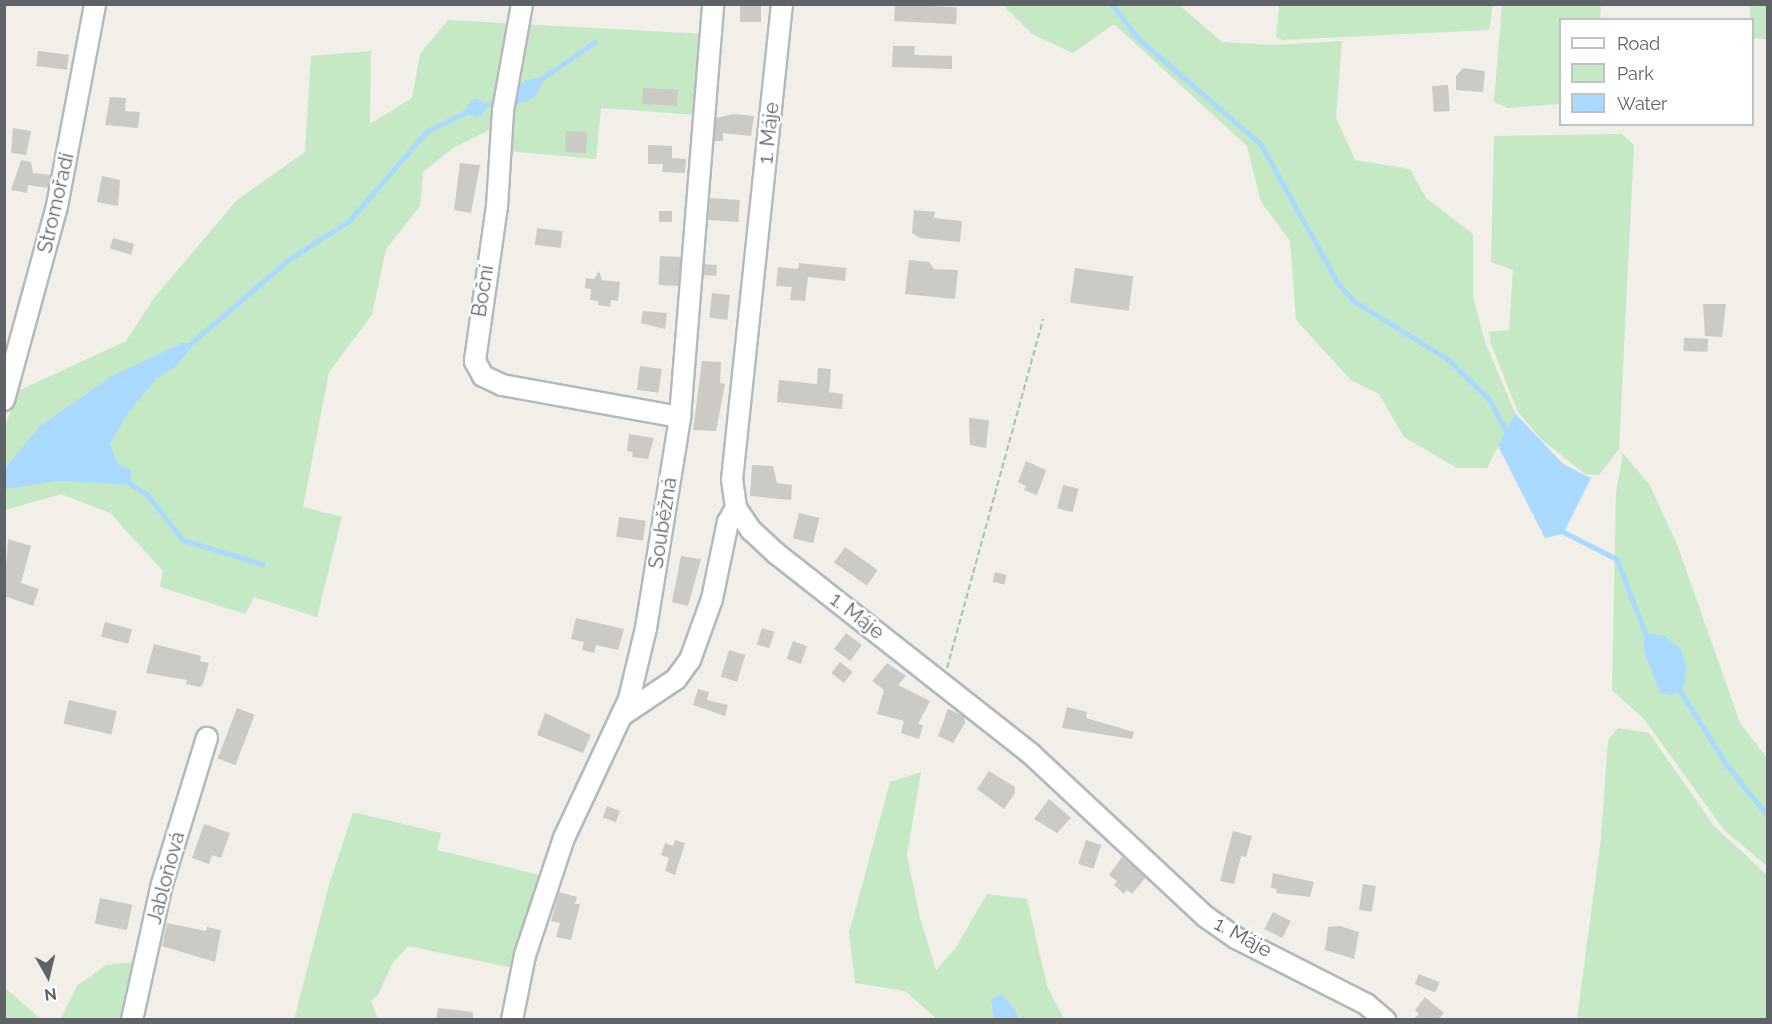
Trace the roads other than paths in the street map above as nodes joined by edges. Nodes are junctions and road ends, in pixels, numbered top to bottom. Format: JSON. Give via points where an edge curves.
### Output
{"nodes":[{"id":1,"x":95,"y":4,"type":"edge"},
{"id":2,"x":522,"y":4,"type":"edge"},
{"id":3,"x":713,"y":4,"type":"edge"},
{"id":4,"x":782,"y":4,"type":"edge"},
{"id":5,"x":4,"y":400,"type":"edge"},
{"id":6,"x":680,"y":417,"type":"junction"},
{"id":7,"x":736,"y":508,"type":"junction"},
{"id":8,"x":621,"y":716,"type":"junction"},
{"id":9,"x":207,"y":738,"type":"dead end"},
{"id":10,"x":132,"y":1020,"type":"edge"},
{"id":11,"x":512,"y":1020,"type":"edge"},
{"id":12,"x":1385,"y":1020,"type":"edge"}],
"edges":[{"from":1,"to":5,"type":"street","name":"Stromořadí","via":[[57,206]]},
{"from":2,"to":6,"type":"street","name":"Boční","via":[[503,111],[497,206],[475,361],[483,376],[502,385]]},
{"from":3,"to":6,"type":"street","name":"Souběžná"},
{"from":4,"to":7,"type":"street","name":"1. Máje","via":[[732,479]]},
{"from":6,"to":8,"type":"street","name":"Souběžná","via":[[646,628]]},
{"from":7,"to":8,"type":"street","via":[[728,522],[712,599],[690,660],[676,679]]},
{"from":7,"to":12,"type":"street","name":"1. Máje","via":[[751,530],[777,554],[1031,753],[1206,916],[1236,938],[1366,1004]]},
{"from":8,"to":11,"type":"street","name":"Souběžná","via":[[564,838],[525,955]]},
{"from":9,"to":10,"type":"street","name":"Jabloňová","via":[[162,884]]}]}
